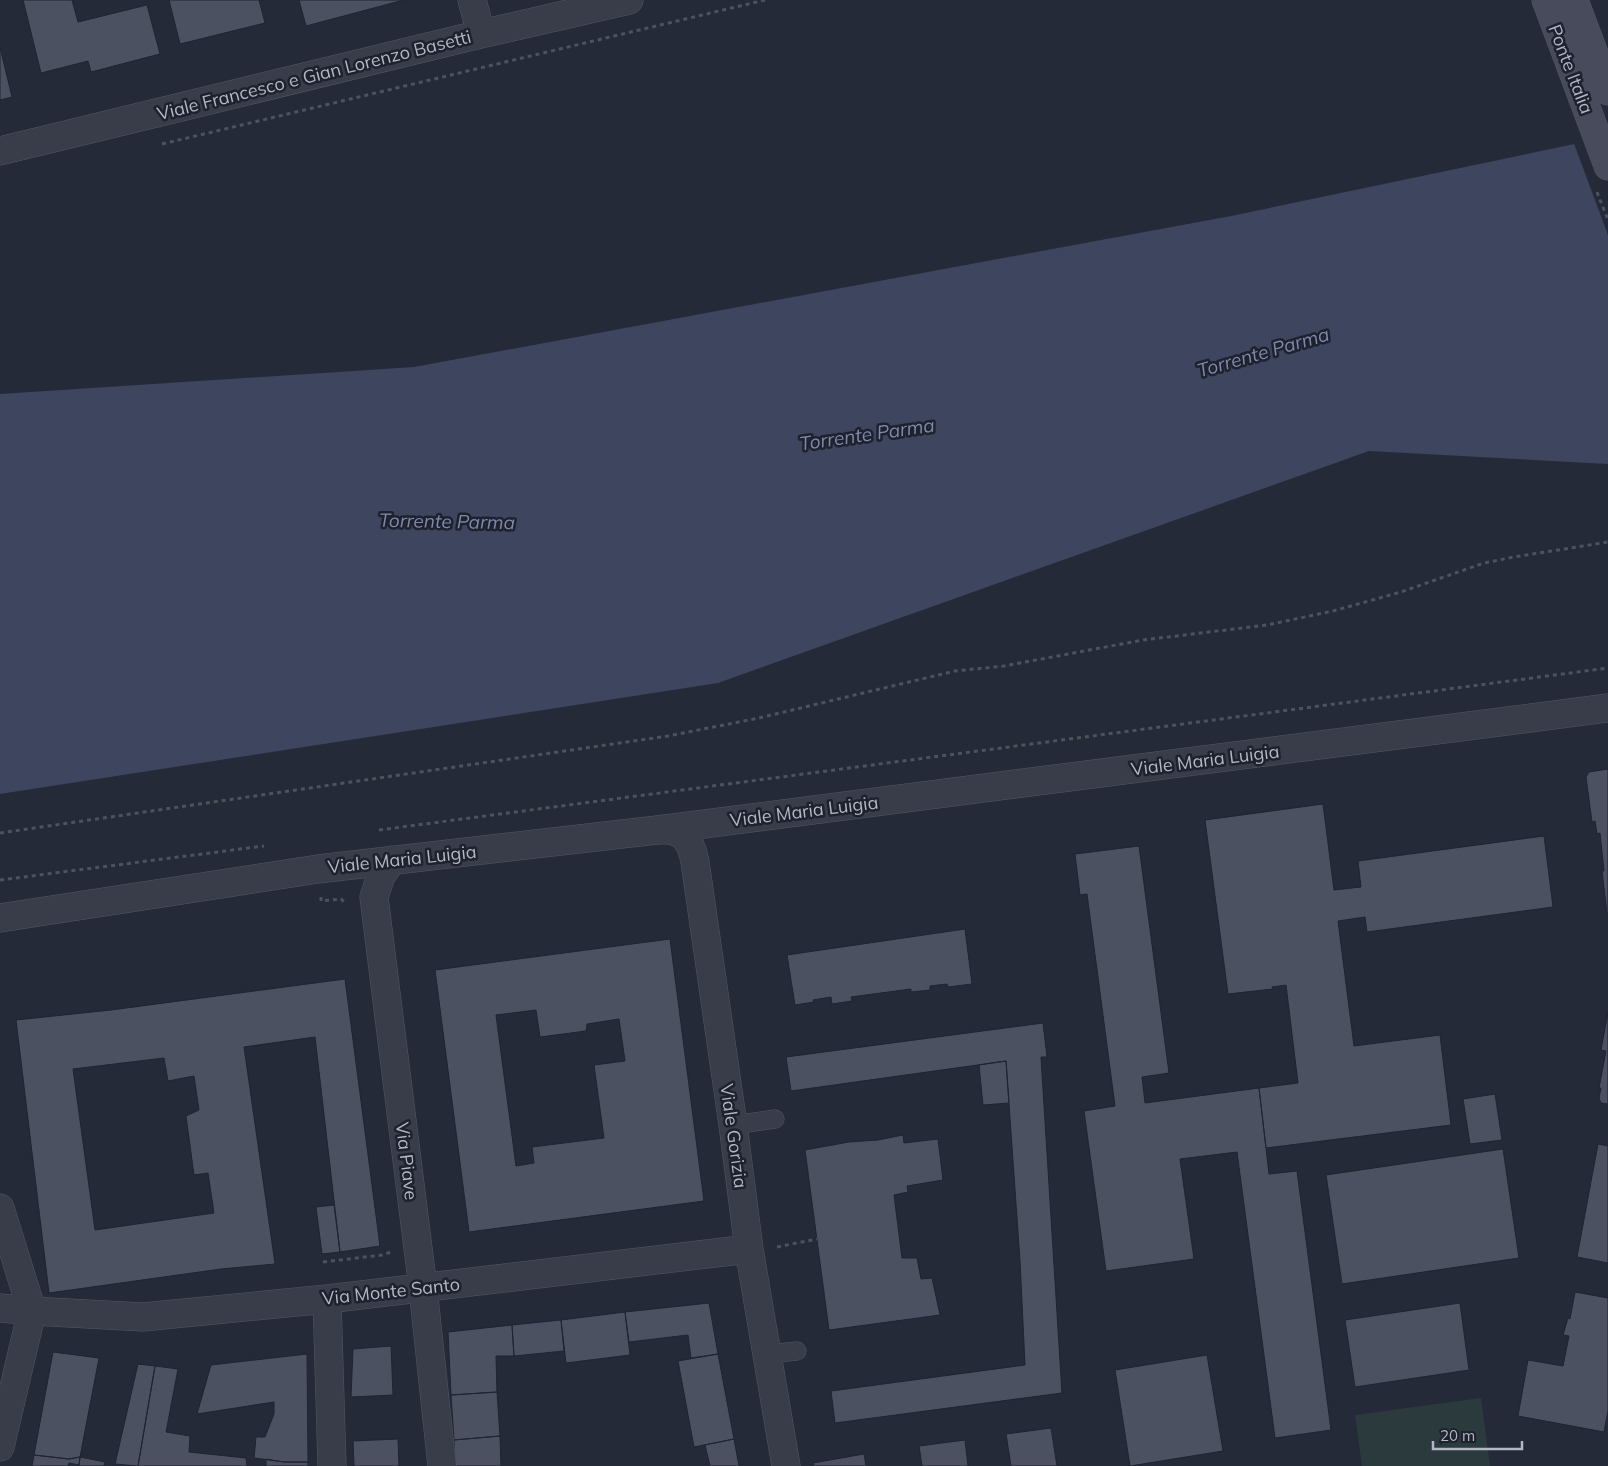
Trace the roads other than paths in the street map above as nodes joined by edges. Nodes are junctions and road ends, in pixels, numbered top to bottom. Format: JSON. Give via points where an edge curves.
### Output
{"nodes":[{"id":1,"x":472,"y":0,"type":"edge"},
{"id":2,"x":629,"y":0,"type":"edge"},
{"id":3,"x":1546,"y":0,"type":"edge"},
{"id":4,"x":1574,"y":0,"type":"edge"},
{"id":5,"x":480,"y":34,"type":"junction"},
{"id":6,"x":1608,"y":91,"type":"edge"},
{"id":7,"x":0,"y":151,"type":"edge"},
{"id":8,"x":1608,"y":166,"type":"edge"},
{"id":9,"x":1608,"y":708,"type":"edge"},
{"id":10,"x":657,"y":830,"type":"junction"},
{"id":11,"x":392,"y":860,"type":"junction"},
{"id":12,"x":0,"y":918,"type":"edge"},
{"id":13,"x":775,"y":1120,"type":"dead end"},
{"id":14,"x":733,"y":1125,"type":"junction"},
{"id":15,"x":0,"y":1208,"type":"edge"},
{"id":16,"x":749,"y":1249,"type":"junction"},
{"id":17,"x":423,"y":1288,"type":"junction"},
{"id":18,"x":327,"y":1299,"type":"junction"},
{"id":19,"x":0,"y":1308,"type":"edge"},
{"id":20,"x":32,"y":1311,"type":"junction"},
{"id":21,"x":797,"y":1350,"type":"dead end"},
{"id":22,"x":767,"y":1354,"type":"junction"},
{"id":23,"x":0,"y":1447,"type":"edge"},
{"id":24,"x":332,"y":1466,"type":"edge"},
{"id":25,"x":442,"y":1466,"type":"edge"},
{"id":26,"x":786,"y":1466,"type":"edge"}],
"edges":[{"from":1,"to":5,"type":"street"},
{"from":2,"to":5,"type":"street","name":"Viale Francesco e Gian Lorenzo Basetti"},
{"from":3,"to":8,"type":"main road","name":"Ponte Italia"},
{"from":4,"to":6,"type":"main road","name":"Ponte Italia"},
{"from":5,"to":7,"type":"street","name":"Viale Francesco e Gian Lorenzo Basetti"},
{"from":9,"to":10,"type":"street","name":"Viale Maria Luigia"},
{"from":10,"to":11,"type":"street","name":"Viale Maria Luigia"},
{"from":10,"to":14,"type":"street","name":"Viale Gorizia","via":[[676,831],[686,839],[694,854]]},
{"from":11,"to":12,"type":"street","name":"Viale Maria Luigia"},
{"from":11,"to":17,"type":"street","name":"Via Piave","via":[[381,876],[374,897]]},
{"from":13,"to":14,"type":"lane"},
{"from":14,"to":16,"type":"street","name":"Viale Gorizia"},
{"from":15,"to":20,"type":"street"},
{"from":16,"to":17,"type":"street","name":"Via Monte Santo"},
{"from":16,"to":22,"type":"street","name":"Viale Gorizia"},
{"from":17,"to":18,"type":"street","name":"Via Monte Santo"},
{"from":17,"to":25,"type":"street","name":"Via Piave"},
{"from":18,"to":20,"type":"street","name":"Via Monte Santo","via":[[143,1317]]},
{"from":18,"to":24,"type":"street"},
{"from":19,"to":20,"type":"street","name":"Via Monte Santo"},
{"from":20,"to":23,"type":"street"},
{"from":21,"to":22,"type":"lane"},
{"from":22,"to":26,"type":"street","name":"Viale Gorizia"}]}
